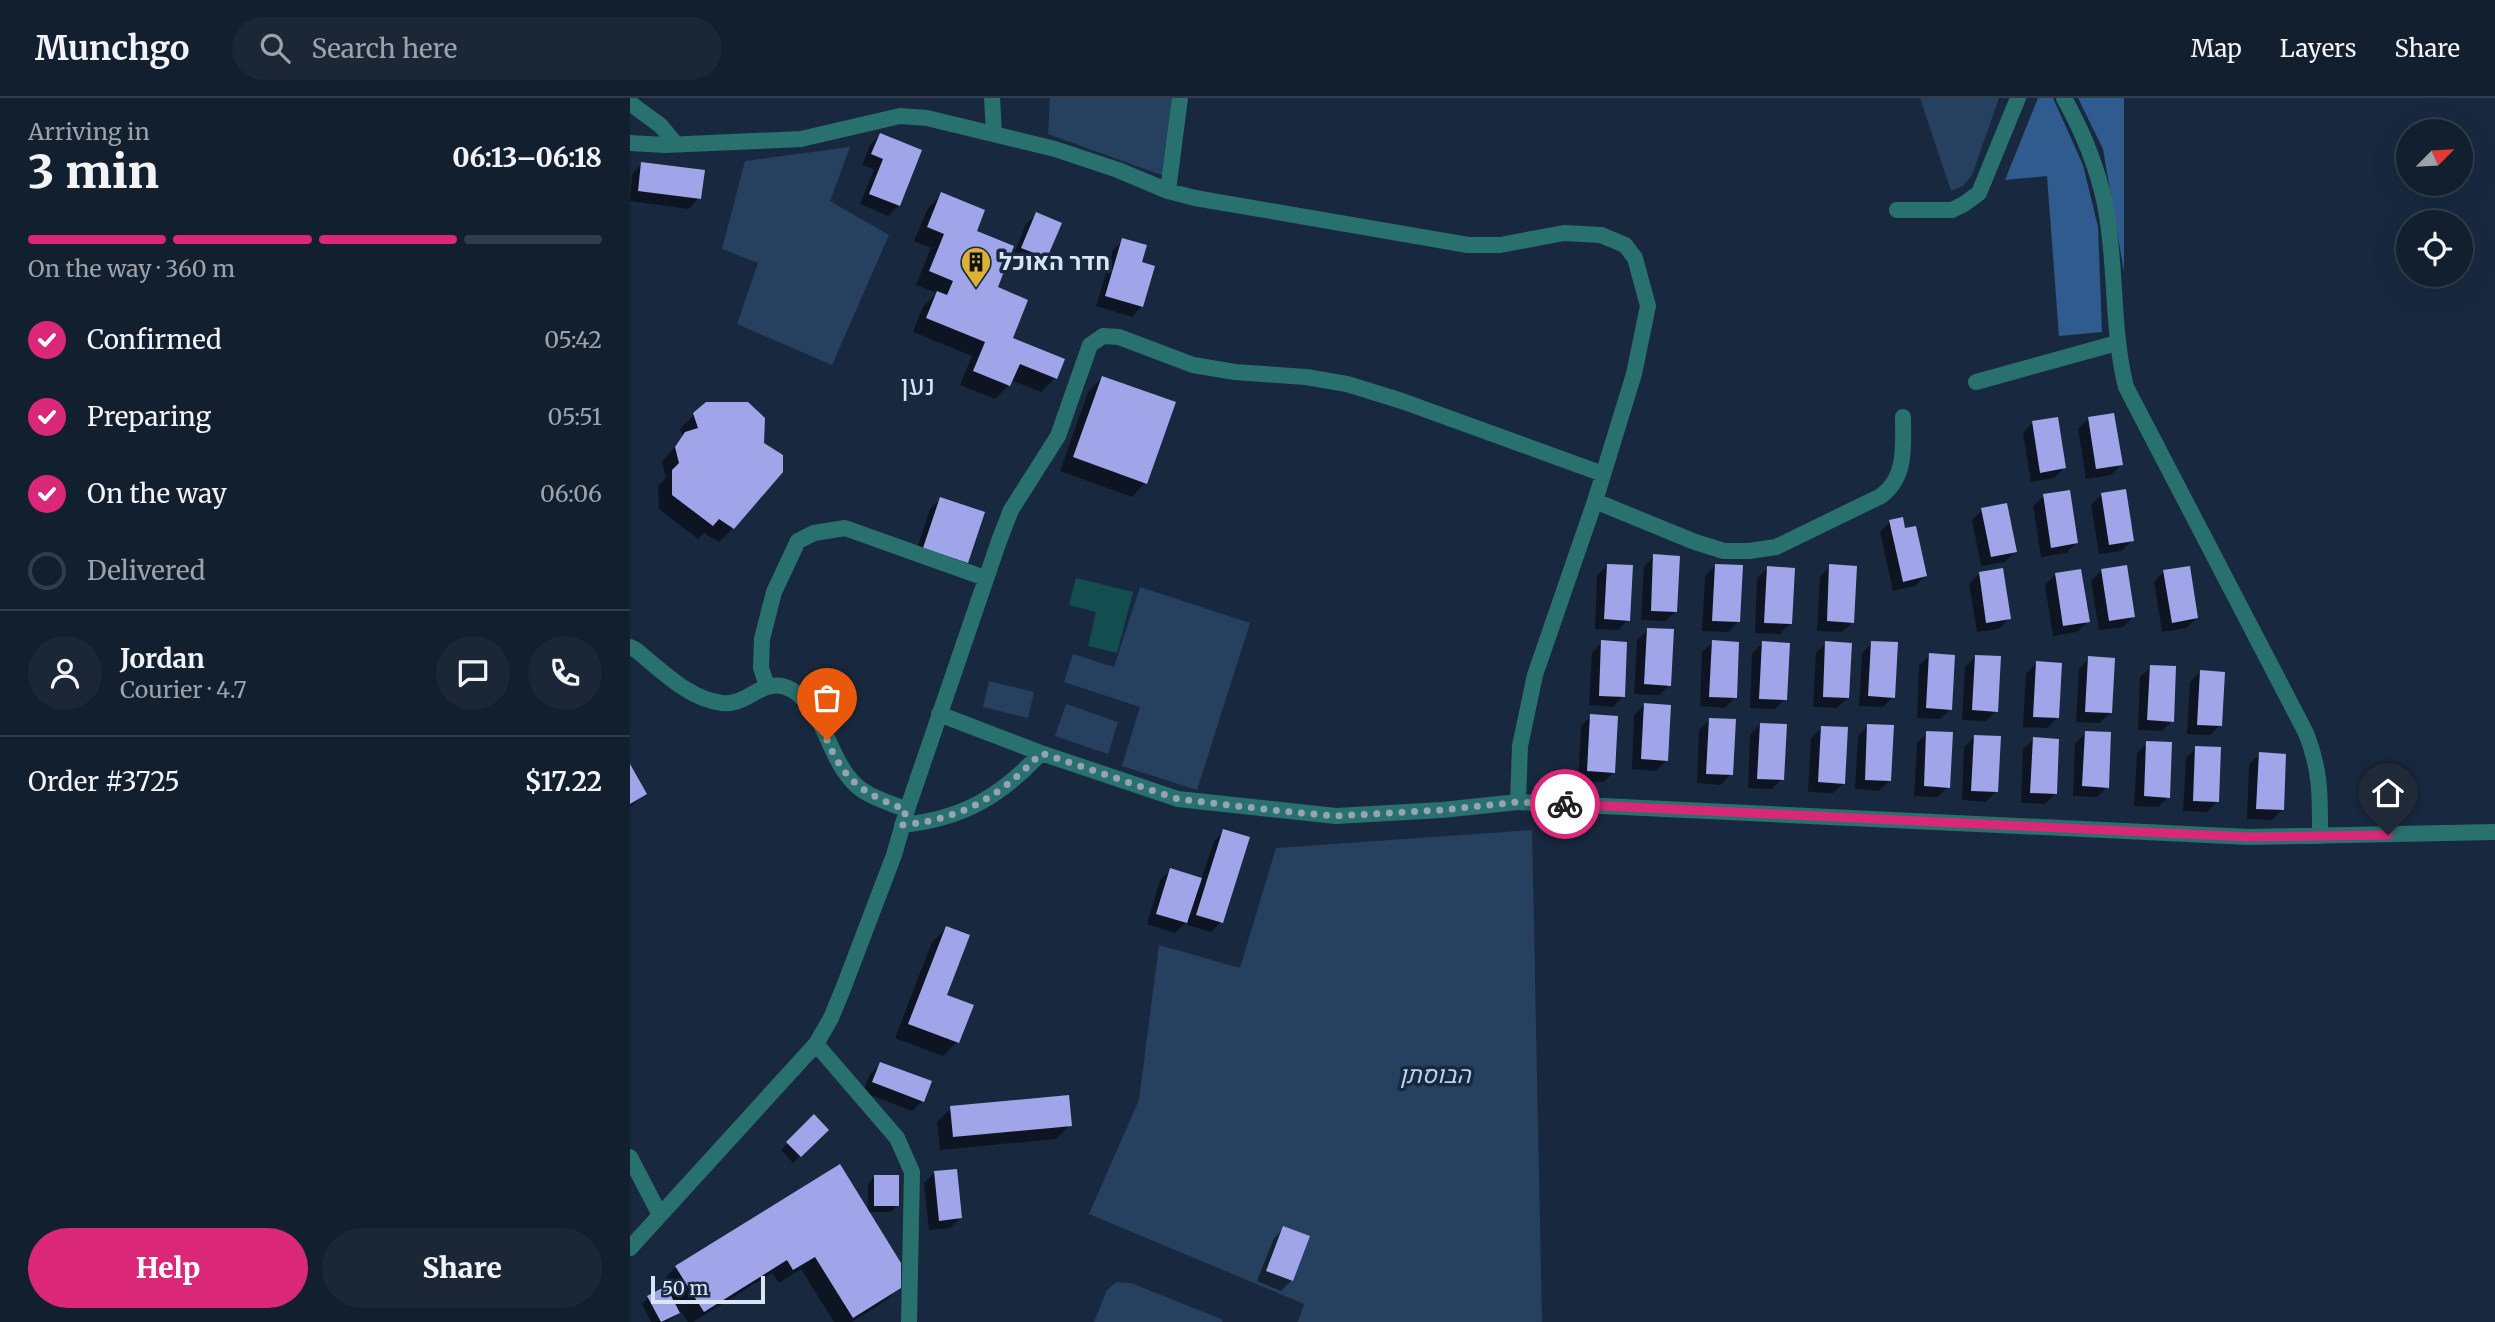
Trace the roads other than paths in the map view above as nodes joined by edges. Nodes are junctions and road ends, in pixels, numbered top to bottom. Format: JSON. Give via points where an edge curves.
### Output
{"nodes":[{"id":1,"x":992,"y":98,"type":"edge"},
{"id":2,"x":1180,"y":98,"type":"edge"},
{"id":3,"x":2018,"y":98,"type":"edge"},
{"id":4,"x":2064,"y":98,"type":"edge"},
{"id":5,"x":630,"y":103,"type":"edge"},
{"id":6,"x":994,"y":134,"type":"junction"},
{"id":7,"x":630,"y":143,"type":"edge"},
{"id":8,"x":676,"y":144,"type":"junction"},
{"id":9,"x":1168,"y":191,"type":"junction"},
{"id":10,"x":1897,"y":210,"type":"dead end"},
{"id":11,"x":2117,"y":344,"type":"junction"},
{"id":12,"x":1976,"y":382,"type":"dead end"},
{"id":13,"x":1903,"y":417,"type":"dead end"},
{"id":14,"x":1603,"y":474,"type":"junction"},
{"id":15,"x":1595,"y":501,"type":"junction"},
{"id":16,"x":985,"y":578,"type":"junction"},
{"id":17,"x":630,"y":648,"type":"edge"},
{"id":18,"x":767,"y":686,"type":"junction"},
{"id":19,"x":939,"y":714,"type":"junction"},
{"id":20,"x":1041,"y":753,"type":"junction"},
{"id":21,"x":1518,"y":802,"type":"junction"},
{"id":22,"x":904,"y":817,"type":"junction"},
{"id":23,"x":2495,"y":832,"type":"edge"},
{"id":24,"x":2320,"y":836,"type":"junction"},
{"id":25,"x":816,"y":1044,"type":"junction"},
{"id":26,"x":630,"y":1157,"type":"edge"},
{"id":27,"x":660,"y":1215,"type":"junction"},
{"id":28,"x":630,"y":1248,"type":"edge"},
{"id":29,"x":909,"y":1322,"type":"edge"}],
"edges":[{"from":1,"to":6,"type":"street"},
{"from":2,"to":9,"type":"street"},
{"from":3,"to":10,"type":"street","via":[[1979,193],[1952,210]]},
{"from":4,"to":11,"type":"street","via":[[2096,167],[2105,206]]},
{"from":5,"to":8,"type":"street"},
{"from":6,"to":8,"type":"street","via":[[900,116],[801,139]]},
{"from":6,"to":9,"type":"street","via":[[1055,149]]},
{"from":7,"to":8,"type":"street"},
{"from":9,"to":14,"type":"street","via":[[1468,245],[1564,233],[1601,235],[1625,245],[1635,258],[1648,306],[1634,374]]},
{"from":11,"to":12,"type":"street"},
{"from":11,"to":24,"type":"street","via":[[2126,387],[2306,733],[2319,778]]},
{"from":13,"to":15,"type":"street","via":[[1903,455],[1892,488],[1776,547],[1724,551]]},
{"from":14,"to":15,"type":"street"},
{"from":14,"to":16,"type":"street","via":[[1346,384],[1193,365],[1102,335],[1090,345],[1058,436],[1012,510]]},
{"from":15,"to":21,"type":"street","via":[[1535,675],[1520,746]]},
{"from":16,"to":18,"type":"street","via":[[853,530],[814,533],[798,541],[774,592],[762,639],[761,668]]},
{"from":16,"to":19,"type":"street"},
{"from":17,"to":18,"type":"street","via":[[703,699],[738,702]]},
{"from":18,"to":22,"type":"street","via":[[778,684],[793,691],[811,707],[836,761],[858,787]]},
{"from":19,"to":20,"type":"street"},
{"from":19,"to":22,"type":"street"},
{"from":20,"to":21,"type":"street","via":[[1178,799],[1280,811],[1336,816]]},
{"from":20,"to":22,"type":"street","via":[[986,801],[928,822]]},
{"from":21,"to":24,"type":"street","via":[[2236,836]]},
{"from":22,"to":25,"type":"street","via":[[843,989]]},
{"from":23,"to":24,"type":"street"},
{"from":25,"to":27,"type":"street"},
{"from":25,"to":29,"type":"street","via":[[897,1138],[912,1172]]},
{"from":26,"to":27,"type":"street"},
{"from":27,"to":28,"type":"street"}]}
